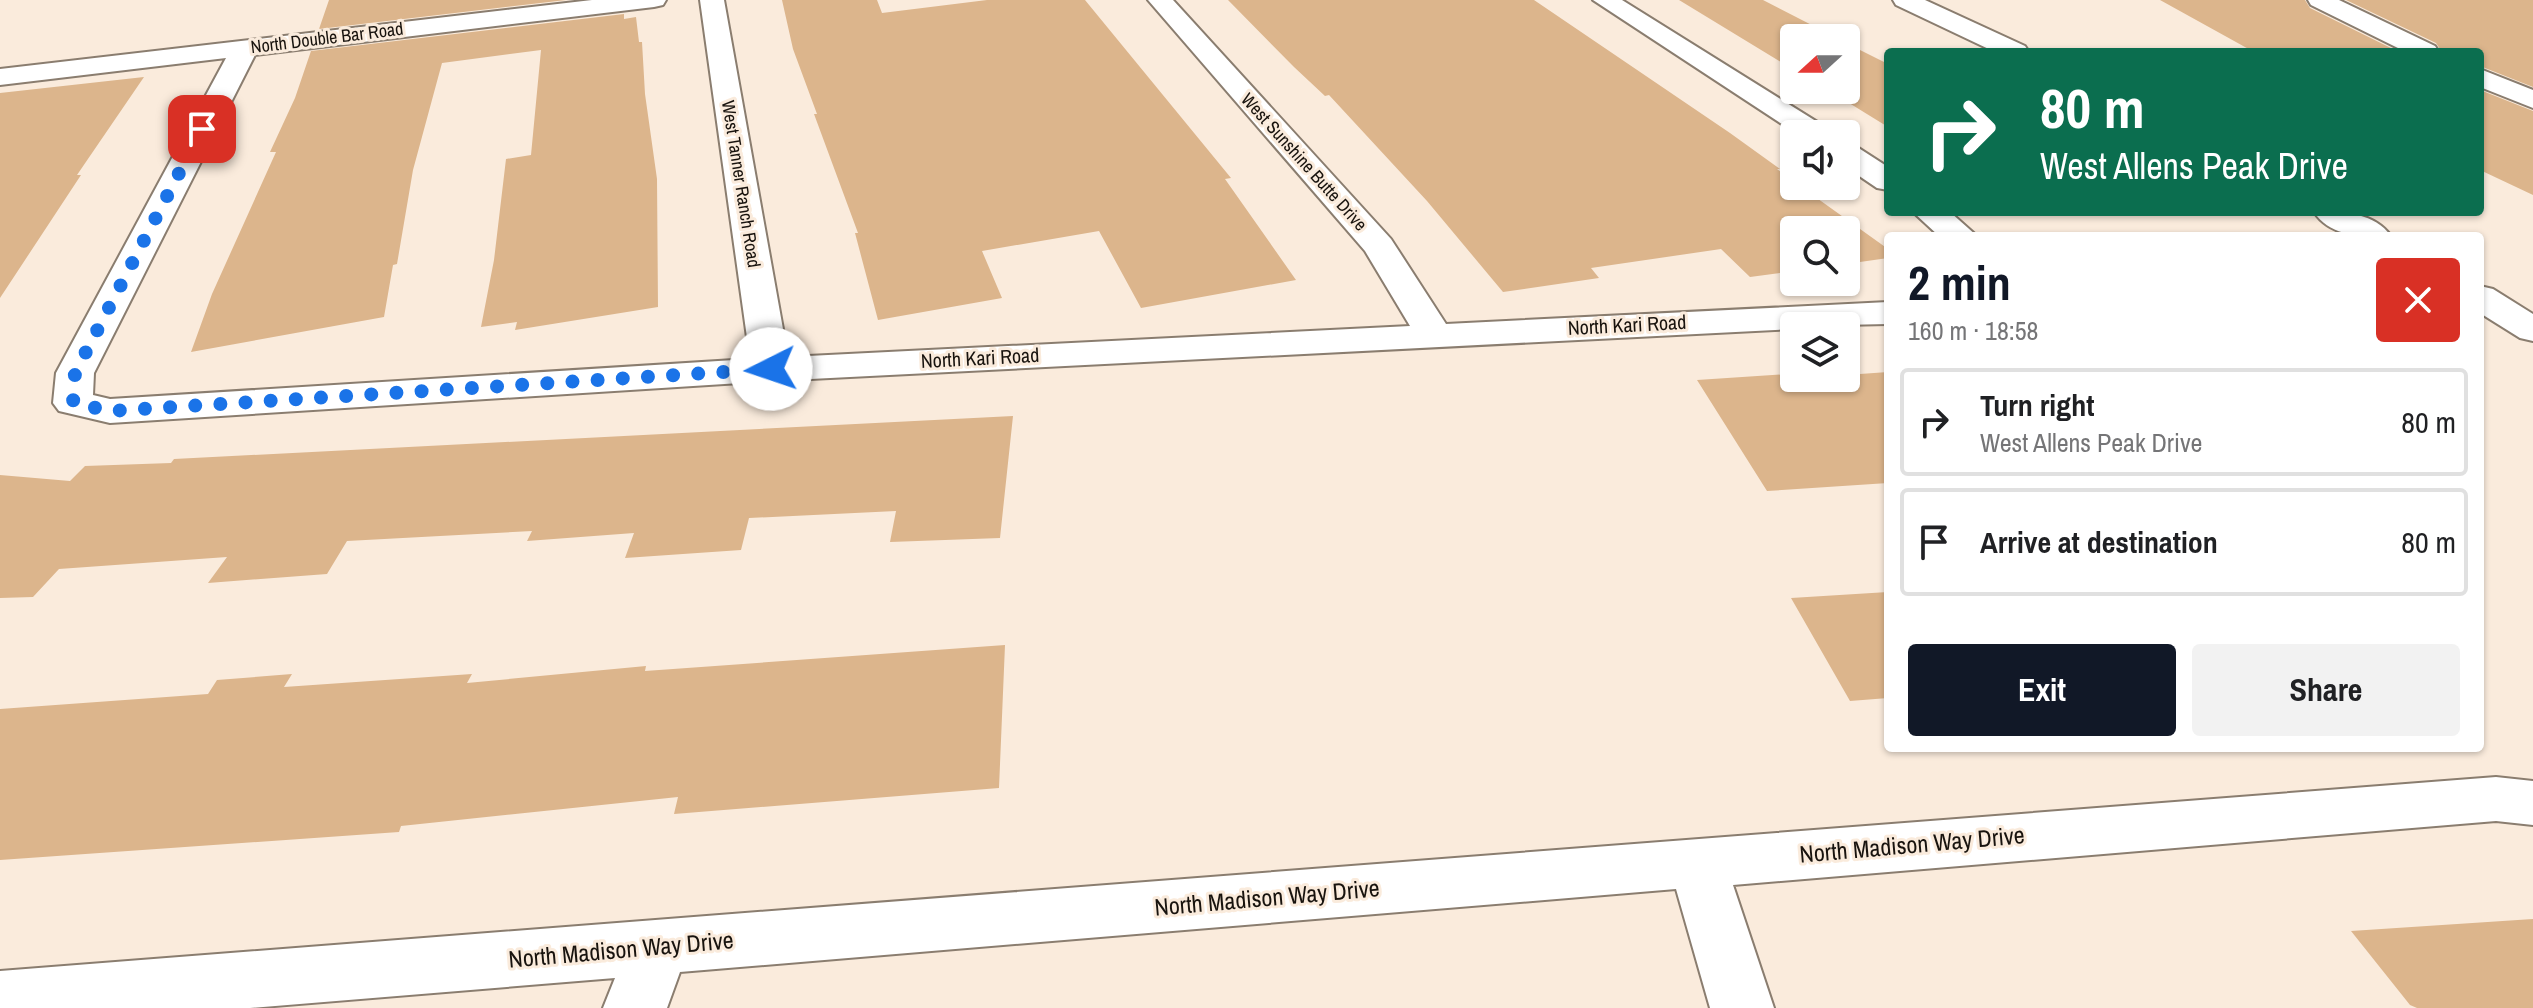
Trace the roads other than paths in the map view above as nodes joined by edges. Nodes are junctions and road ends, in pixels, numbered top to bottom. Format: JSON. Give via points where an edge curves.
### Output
{"nodes":[{"id":1,"x":654,"y":0,"type":"edge"},
{"id":2,"x":712,"y":0,"type":"edge"},
{"id":3,"x":1160,"y":0,"type":"edge"},
{"id":4,"x":1605,"y":0,"type":"edge"},
{"id":5,"x":1905,"y":0,"type":"edge"},
{"id":6,"x":2320,"y":0,"type":"edge"},
{"id":7,"x":245,"y":48,"type":"junction"},
{"id":8,"x":2007,"y":48,"type":"edge"},
{"id":9,"x":2418,"y":48,"type":"edge"},
{"id":10,"x":0,"y":77,"type":"edge"},
{"id":11,"x":2484,"y":79,"type":"edge"},
{"id":12,"x":2533,"y":100,"type":"edge"},
{"id":13,"x":1795,"y":120,"type":"edge"},
{"id":14,"x":1860,"y":162,"type":"edge"},
{"id":15,"x":1884,"y":178,"type":"edge"},
{"id":16,"x":1934,"y":216,"type":"edge"},
{"id":17,"x":2337,"y":216,"type":"edge"},
{"id":18,"x":1955,"y":232,"type":"edge"},
{"id":19,"x":2367,"y":232,"type":"edge"},
{"id":20,"x":2484,"y":299,"type":"edge"},
{"id":21,"x":1884,"y":313,"type":"edge"},
{"id":22,"x":2533,"y":330,"type":"edge"},
{"id":23,"x":1434,"y":334,"type":"junction"},
{"id":24,"x":771,"y":369,"type":"junction"},
{"id":25,"x":2533,"y":803,"type":"edge"},
{"id":26,"x":1697,"y":863,"type":"junction"},
{"id":27,"x":658,"y":947,"type":"junction"},
{"id":28,"x":0,"y":1000,"type":"edge"},
{"id":29,"x":635,"y":1008,"type":"edge"},
{"id":30,"x":1742,"y":1008,"type":"edge"}],
"edges":[{"from":1,"to":7,"type":"street","name":"North Double Bar Road"},
{"from":2,"to":24,"type":"street","name":"West Tanner Ranch Road"},
{"from":3,"to":23,"type":"street","name":"West Sunshine Butte Drive","via":[[1379,246]]},
{"from":4,"to":13,"type":"street"},
{"from":5,"to":8,"type":"street"},
{"from":6,"to":9,"type":"street"},
{"from":7,"to":10,"type":"street","name":"North Double Bar Road"},
{"from":7,"to":24,"type":"street","name":"North Kari Road","via":[[75,373],[73,403],[110,411]]},
{"from":11,"to":12,"type":"street"},
{"from":14,"to":15,"type":"street"},
{"from":16,"to":18,"type":"street"},
{"from":17,"to":19,"type":"street"},
{"from":20,"to":22,"type":"street"},
{"from":21,"to":23,"type":"street","name":"North Kari Road"},
{"from":23,"to":24,"type":"street","name":"North Kari Road"},
{"from":25,"to":26,"type":"street","name":"North Madison Way Drive","via":[[2496,799]]},
{"from":26,"to":27,"type":"street","name":"North Madison Way Drive"},
{"from":26,"to":30,"type":"street"},
{"from":27,"to":28,"type":"street","name":"North Madison Way Drive"},
{"from":27,"to":29,"type":"street"}]}
